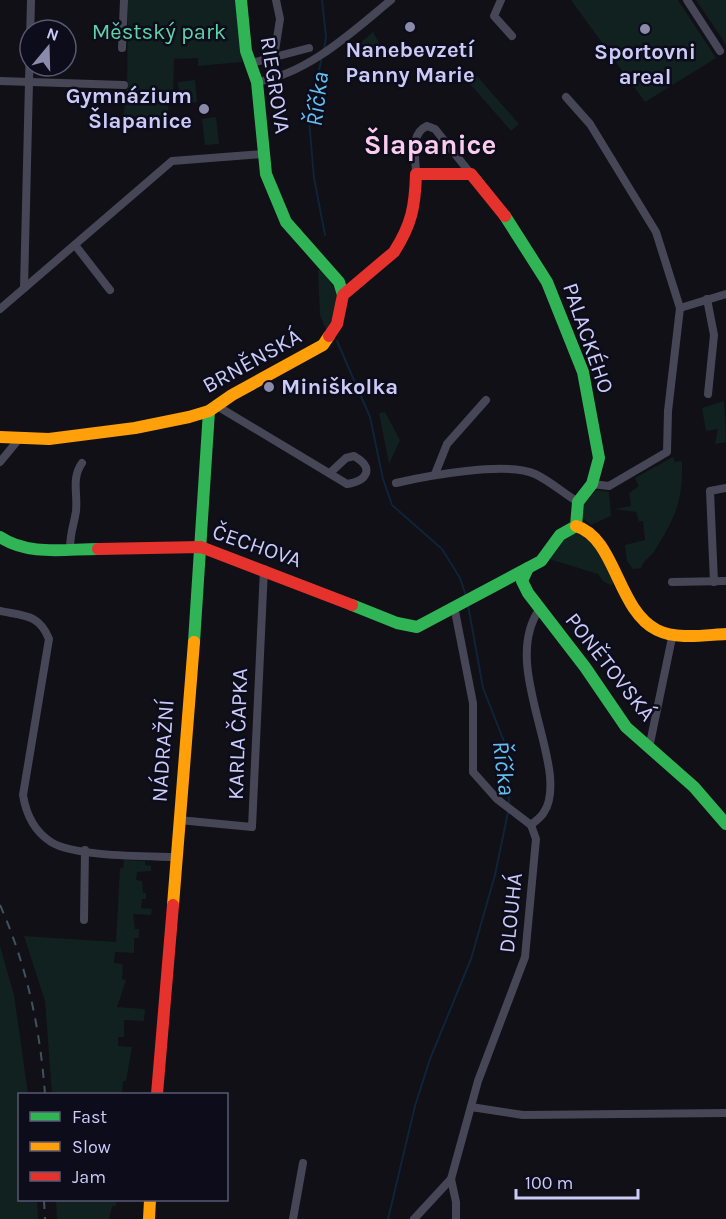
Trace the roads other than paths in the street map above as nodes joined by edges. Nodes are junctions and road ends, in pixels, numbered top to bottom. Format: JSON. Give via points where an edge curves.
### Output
{"nodes":[{"id":1,"x":31,"y":0,"type":"edge"},
{"id":2,"x":124,"y":0,"type":"edge"},
{"id":3,"x":242,"y":0,"type":"edge"},
{"id":4,"x":276,"y":0,"type":"edge"},
{"id":5,"x":501,"y":0,"type":"edge"},
{"id":6,"x":687,"y":0,"type":"edge"},
{"id":7,"x":386,"y":2,"type":"edge"},
{"id":8,"x":512,"y":36,"type":"dead end"},
{"id":9,"x":122,"y":48,"type":"dead end"},
{"id":10,"x":309,"y":48,"type":"dead end"},
{"id":11,"x":720,"y":51,"type":"dead end"},
{"id":12,"x":274,"y":57,"type":"junction"},
{"id":13,"x":252,"y":63,"type":"junction"},
{"id":14,"x":0,"y":81,"type":"edge"},
{"id":15,"x":28,"y":82,"type":"junction"},
{"id":16,"x":257,"y":82,"type":"junction"},
{"id":17,"x":124,"y":86,"type":"dead end"},
{"id":18,"x":566,"y":98,"type":"dead end"},
{"id":19,"x":264,"y":154,"type":"junction"},
{"id":20,"x":416,"y":174,"type":"junction"},
{"id":21,"x":471,"y":174,"type":"junction"},
{"id":22,"x":75,"y":245,"type":"junction"},
{"id":23,"x":24,"y":288,"type":"junction"},
{"id":24,"x":110,"y":290,"type":"dead end"},
{"id":25,"x":726,"y":294,"type":"edge"},
{"id":26,"x":343,"y":296,"type":"junction"},
{"id":27,"x":707,"y":299,"type":"junction"},
{"id":28,"x":680,"y":308,"type":"junction"},
{"id":29,"x":0,"y":309,"type":"edge"},
{"id":30,"x":708,"y":394,"type":"dead end"},
{"id":31,"x":486,"y":400,"type":"dead end"},
{"id":32,"x":213,"y":408,"type":"junction"},
{"id":33,"x":0,"y":437,"type":"edge"},
{"id":34,"x":19,"y":439,"type":"junction"},
{"id":35,"x":0,"y":462,"type":"edge"},
{"id":36,"x":82,"y":463,"type":"dead end"},
{"id":37,"x":331,"y":472,"type":"dead end"},
{"id":38,"x":435,"y":474,"type":"junction"},
{"id":39,"x":396,"y":483,"type":"dead end"},
{"id":40,"x":592,"y":483,"type":"junction"},
{"id":41,"x":726,"y":488,"type":"edge"},
{"id":42,"x":578,"y":502,"type":"junction"},
{"id":43,"x":576,"y":526,"type":"junction"},
{"id":44,"x":0,"y":537,"type":"edge"},
{"id":45,"x":201,"y":547,"type":"junction"},
{"id":46,"x":70,"y":549,"type":"junction"},
{"id":47,"x":528,"y":568,"type":"junction"},
{"id":48,"x":264,"y":569,"type":"junction"},
{"id":49,"x":726,"y":581,"type":"edge"},
{"id":50,"x":672,"y":582,"type":"dead end"},
{"id":51,"x":714,"y":582,"type":"junction"},
{"id":52,"x":492,"y":585,"type":"junction"},
{"id":53,"x":457,"y":604,"type":"junction"},
{"id":54,"x":536,"y":605,"type":"junction"},
{"id":55,"x":0,"y":611,"type":"edge"},
{"id":56,"x":674,"y":633,"type":"junction"},
{"id":57,"x":726,"y":634,"type":"edge"},
{"id":58,"x":649,"y":748,"type":"junction"},
{"id":59,"x":179,"y":820,"type":"junction"},
{"id":60,"x":726,"y":824,"type":"edge"},
{"id":61,"x":531,"y":825,"type":"junction"},
{"id":62,"x":85,"y":850,"type":"junction"},
{"id":63,"x":176,"y":857,"type":"junction"},
{"id":64,"x":84,"y":920,"type":"dead end"},
{"id":65,"x":157,"y":1093,"type":"edge"},
{"id":66,"x":471,"y":1107,"type":"junction"},
{"id":67,"x":726,"y":1113,"type":"edge"},
{"id":68,"x":303,"y":1163,"type":"dead end"},
{"id":69,"x":451,"y":1179,"type":"junction"},
{"id":70,"x":150,"y":1201,"type":"edge"},
{"id":71,"x":148,"y":1219,"type":"edge"},
{"id":72,"x":293,"y":1219,"type":"edge"},
{"id":73,"x":414,"y":1219,"type":"edge"},
{"id":74,"x":456,"y":1219,"type":"edge"}],
"edges":[{"from":1,"to":15,"type":"street"},
{"from":2,"to":9,"type":"street"},
{"from":3,"to":13,"type":"street","name":"RIEGROVA","via":[[246,51]]},
{"from":4,"to":12,"type":"street","via":[[280,19]]},
{"from":5,"to":8,"type":"street","via":[[494,16]]},
{"from":6,"to":11,"type":"street"},
{"from":7,"to":16,"type":"street","via":[[329,50],[269,80]]},
{"from":10,"to":12,"type":"street"},
{"from":12,"to":13,"type":"street"},
{"from":13,"to":16,"type":"street","name":"RIEGROVA"},
{"from":14,"to":15,"type":"street"},
{"from":15,"to":17,"type":"street"},
{"from":15,"to":23,"type":"street"},
{"from":16,"to":19,"type":"street","name":"RIEGROVA"},
{"from":18,"to":28,"type":"street","via":[[590,123],[656,232]]},
{"from":19,"to":22,"type":"street","via":[[172,161]]},
{"from":19,"to":26,"type":"street","name":"RIEGROVA","via":[[266,174],[286,222],[339,282]]},
{"from":20,"to":21,"type":"street"},
{"from":20,"to":21,"type":"street","via":[[416,135],[428,126],[435,129]]},
{"from":20,"to":26,"type":"street","via":[[415,208],[400,243]]},
{"from":21,"to":40,"type":"street","name":"PALACKÉHO","via":[[494,200],[557,302],[583,372],[599,458]]},
{"from":22,"to":23,"type":"street"},
{"from":22,"to":24,"type":"street"},
{"from":23,"to":29,"type":"street"},
{"from":25,"to":27,"type":"street"},
{"from":26,"to":32,"type":"street","name":"BRNĚNSKÁ","via":[[337,324],[323,345]]},
{"from":27,"to":28,"type":"street"},
{"from":27,"to":30,"type":"street","via":[[714,335]]},
{"from":28,"to":40,"type":"street","via":[[667,453],[609,486]]},
{"from":31,"to":38,"type":"street","via":[[447,444]]},
{"from":32,"to":34,"type":"street","name":"BRNĚNSKÁ","via":[[135,428]]},
{"from":32,"to":37,"type":"street"},
{"from":32,"to":45,"type":"street","name":"NÁDRAŽNÍ"},
{"from":33,"to":34,"type":"street","name":"BRNĚNSKÁ"},
{"from":34,"to":35,"type":"street"},
{"from":36,"to":46,"type":"street","via":[[74,485],[76,512],[70,527]]},
{"from":38,"to":39,"type":"street"},
{"from":38,"to":42,"type":"street","via":[[519,470],[534,474]]},
{"from":40,"to":42,"type":"street"},
{"from":41,"to":51,"type":"street","via":[[710,491]]},
{"from":42,"to":43,"type":"street"},
{"from":43,"to":47,"type":"street","via":[[566,528],[549,553]]},
{"from":43,"to":56,"type":"street","via":[[595,535],[610,567],[650,626]]},
{"from":44,"to":46,"type":"street","name":"ČECHOVA","via":[[21,548]]},
{"from":45,"to":46,"type":"street","name":"ČECHOVA"},
{"from":45,"to":48,"type":"street","name":"ČECHOVA"},
{"from":45,"to":59,"type":"street","name":"NÁDRAŽNÍ"},
{"from":47,"to":52,"type":"street"},
{"from":47,"to":54,"type":"street","via":[[522,581]]},
{"from":48,"to":53,"type":"street","name":"ČECHOVA","via":[[397,623],[417,627]]},
{"from":48,"to":59,"type":"street","name":"KARLA ČAPKA","via":[[252,827]]},
{"from":49,"to":51,"type":"street"},
{"from":50,"to":51,"type":"street"},
{"from":52,"to":53,"type":"street"},
{"from":52,"to":54,"type":"street","via":[[516,586]]},
{"from":53,"to":61,"type":"street","via":[[473,704],[473,772],[497,799]]},
{"from":54,"to":58,"type":"street","name":"PONĚTOVSKÁ","via":[[584,665],[621,721]]},
{"from":54,"to":61,"type":"street","via":[[528,631],[526,663],[548,762],[548,802],[544,813]]},
{"from":55,"to":62,"type":"street","via":[[35,618],[44,625],[49,639],[23,795],[26,809],[35,827],[51,842]]},
{"from":56,"to":57,"type":"street"},
{"from":56,"to":58,"type":"street"},
{"from":58,"to":60,"type":"street","name":"PONĚTOVSKÁ","via":[[705,796]]},
{"from":59,"to":63,"type":"street","name":"NÁDRAŽNÍ"},
{"from":61,"to":66,"type":"street","name":"DLOUHÁ","via":[[536,839],[525,957]]},
{"from":62,"to":63,"type":"street"},
{"from":62,"to":64,"type":"street"},
{"from":63,"to":65,"type":"street","name":"NÁDRAŽNÍ"},
{"from":66,"to":67,"type":"street","via":[[523,1115]]},
{"from":66,"to":69,"type":"street","name":"DLOUHÁ"},
{"from":68,"to":72,"type":"street"},
{"from":69,"to":73,"type":"street"},
{"from":69,"to":74,"type":"street","name":"DLOUHÁ"},
{"from":70,"to":71,"type":"street"}]}
